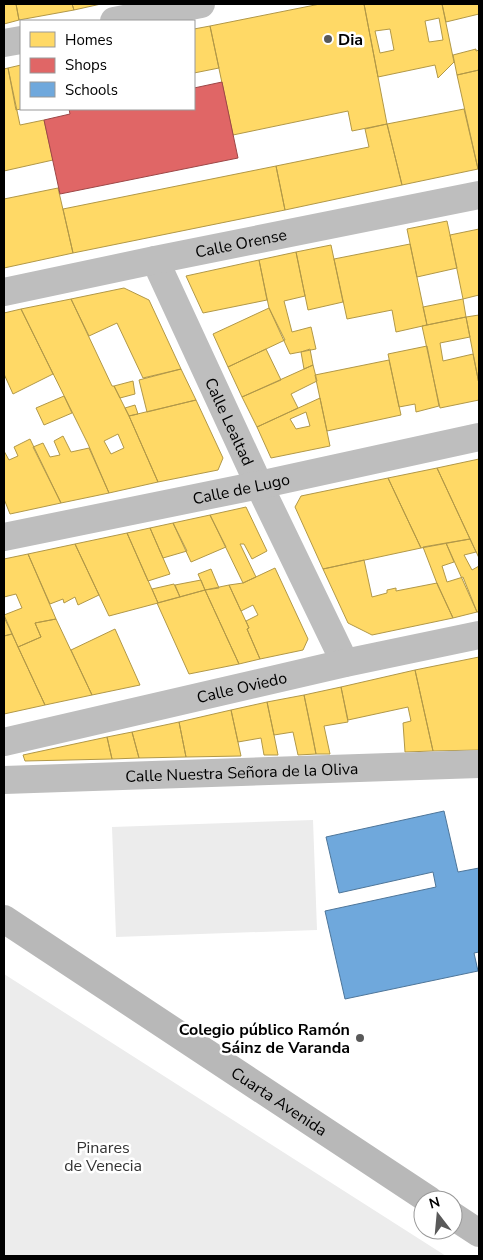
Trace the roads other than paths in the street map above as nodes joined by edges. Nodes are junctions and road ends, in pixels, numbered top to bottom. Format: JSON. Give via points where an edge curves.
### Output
{"nodes":[{"id":1,"x":201,"y":4,"type":"edge"},
{"id":2,"x":119,"y":20,"type":"edge"},
{"id":3,"x":20,"y":40,"type":"edge"},
{"id":4,"x":4,"y":43,"type":"edge"},
{"id":5,"x":479,"y":195,"type":"edge"},
{"id":6,"x":155,"y":260,"type":"junction"},
{"id":7,"x":4,"y":292,"type":"edge"},
{"id":8,"x":479,"y":437,"type":"edge"},
{"id":9,"x":259,"y":485,"type":"junction"},
{"id":10,"x":4,"y":537,"type":"edge"},
{"id":11,"x":479,"y":635,"type":"edge"},
{"id":12,"x":345,"y":663,"type":"junction"},
{"id":13,"x":4,"y":742,"type":"edge"},
{"id":14,"x":479,"y":764,"type":"edge"},
{"id":15,"x":4,"y":780,"type":"edge"},
{"id":16,"x":4,"y":919,"type":"edge"},
{"id":17,"x":414,"y":1190,"type":"edge"},
{"id":18,"x":463,"y":1223,"type":"edge"},
{"id":19,"x":479,"y":1233,"type":"edge"}],
"edges":[{"from":1,"to":2,"type":"street"},
{"from":3,"to":4,"type":"street"},
{"from":5,"to":6,"type":"street","name":"Calle Orense"},
{"from":6,"to":7,"type":"street","name":"Calle Orense"},
{"from":6,"to":9,"type":"street","name":"Calle Lealtad"},
{"from":8,"to":9,"type":"street","name":"Calle de Lugo"},
{"from":9,"to":10,"type":"street","name":"Calle de Lugo"},
{"from":9,"to":12,"type":"street","name":"Calle Lealtad"},
{"from":11,"to":12,"type":"street","name":"Calle Oviedo"},
{"from":12,"to":13,"type":"street","name":"Calle Oviedo"},
{"from":14,"to":15,"type":"street","name":"Calle Nuestra Señora de la Oliva"},
{"from":16,"to":17,"type":"street","name":"Cuarta Avenida"},
{"from":18,"to":19,"type":"street"}]}
